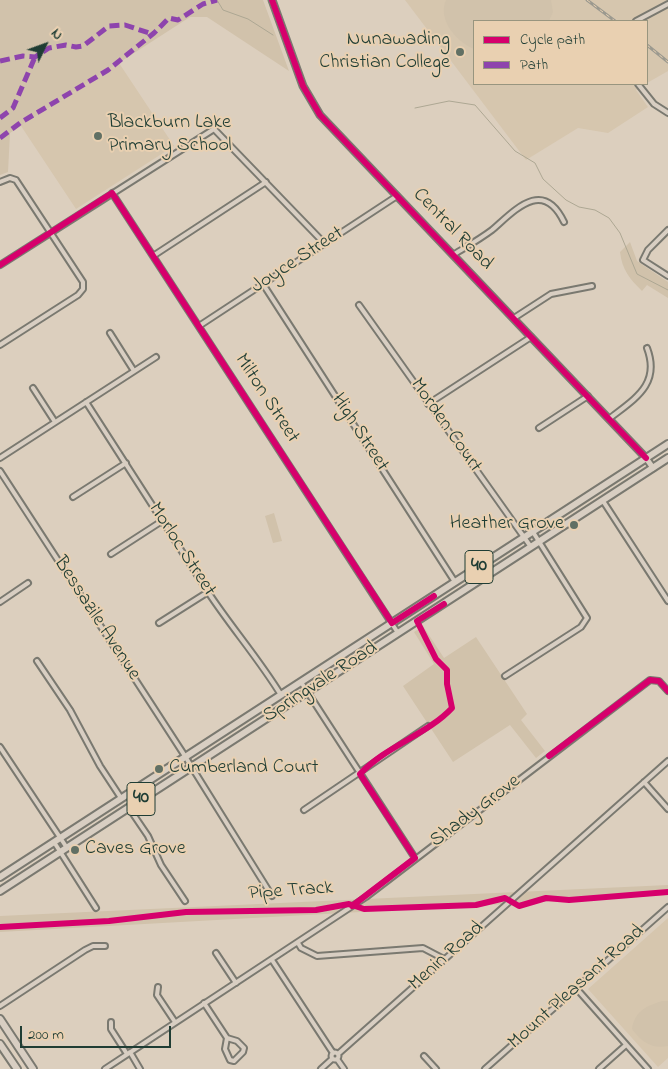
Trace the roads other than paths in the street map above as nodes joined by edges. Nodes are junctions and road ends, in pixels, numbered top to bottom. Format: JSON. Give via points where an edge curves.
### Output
{"nodes":[{"id":1,"x":272,"y":0,"type":"edge"},
{"id":2,"x":668,"y":4,"type":"edge"},
{"id":3,"x":638,"y":20,"type":"edge"},
{"id":4,"x":639,"y":85,"type":"edge"},
{"id":5,"x":668,"y":113,"type":"edge"},
{"id":6,"x":0,"y":182,"type":"edge"},
{"id":7,"x":266,"y":182,"type":"junction"},
{"id":8,"x":112,"y":193,"type":"junction"},
{"id":9,"x":397,"y":196,"type":"junction"},
{"id":10,"x":564,"y":222,"type":"dead end"},
{"id":11,"x":668,"y":230,"type":"edge"},
{"id":12,"x":51,"y":232,"type":"junction"},
{"id":13,"x":325,"y":244,"type":"junction"},
{"id":14,"x":453,"y":255,"type":"junction"},
{"id":15,"x":153,"y":256,"type":"junction"},
{"id":16,"x":638,"y":257,"type":"dead end"},
{"id":17,"x":643,"y":260,"type":"junction"},
{"id":18,"x":0,"y":265,"type":"edge"},
{"id":19,"x":668,"y":276,"type":"edge"},
{"id":20,"x":263,"y":284,"type":"junction"},
{"id":21,"x":592,"y":286,"type":"dead end"},
{"id":22,"x":359,"y":305,"type":"dead end"},
{"id":23,"x":514,"y":318,"type":"junction"},
{"id":24,"x":199,"y":326,"type":"junction"},
{"id":25,"x":110,"y":333,"type":"dead end"},
{"id":26,"x":531,"y":337,"type":"junction"},
{"id":27,"x":0,"y":345,"type":"edge"},
{"id":28,"x":647,"y":348,"type":"dead end"},
{"id":29,"x":156,"y":357,"type":"dead end"},
{"id":30,"x":134,"y":371,"type":"junction"},
{"id":31,"x":33,"y":388,"type":"dead end"},
{"id":32,"x":588,"y":396,"type":"junction"},
{"id":33,"x":86,"y":402,"type":"junction"},
{"id":34,"x":428,"y":404,"type":"junction"},
{"id":35,"x":609,"y":419,"type":"junction"},
{"id":36,"x":55,"y":422,"type":"junction"},
{"id":37,"x":539,"y":428,"type":"dead end"},
{"id":38,"x":668,"y":444,"type":"edge"},
{"id":39,"x":0,"y":458,"type":"edge"},
{"id":40,"x":646,"y":458,"type":"junction"},
{"id":41,"x":668,"y":458,"type":"edge"},
{"id":42,"x":126,"y":463,"type":"junction"},
{"id":43,"x":653,"y":468,"type":"junction"},
{"id":44,"x":0,"y":472,"type":"edge"},
{"id":45,"x":73,"y":497,"type":"dead end"},
{"id":46,"x":603,"y":500,"type":"junction"},
{"id":47,"x":162,"y":521,"type":"junction"},
{"id":48,"x":533,"y":532,"type":"junction"},
{"id":49,"x":524,"y":538,"type":"junction"},
{"id":50,"x":539,"y":542,"type":"junction"},
{"id":51,"x":531,"y":547,"type":"junction"},
{"id":52,"x":111,"y":554,"type":"dead end"},
{"id":53,"x":455,"y":582,"type":"junction"},
{"id":54,"x":28,"y":583,"type":"dead end"},
{"id":55,"x":208,"y":592,"type":"junction"},
{"id":56,"x":668,"y":601,"type":"edge"},
{"id":57,"x":0,"y":602,"type":"edge"},
{"id":58,"x":158,"y":623,"type":"dead end"},
{"id":59,"x":392,"y":623,"type":"junction"},
{"id":60,"x":398,"y":633,"type":"junction"},
{"id":61,"x":37,"y":661,"type":"dead end"},
{"id":62,"x":505,"y":676,"type":"dead end"},
{"id":63,"x":301,"y":682,"type":"junction"},
{"id":64,"x":668,"y":691,"type":"edge"},
{"id":65,"x":308,"y":692,"type":"junction"},
{"id":66,"x":281,"y":695,"type":"junction"},
{"id":67,"x":428,"y":726,"type":"dead end"},
{"id":68,"x":0,"y":747,"type":"edge"},
{"id":69,"x":186,"y":757,"type":"junction"},
{"id":70,"x":668,"y":761,"type":"edge"},
{"id":71,"x":191,"y":767,"type":"junction"},
{"id":72,"x":360,"y":774,"type":"junction"},
{"id":73,"x":644,"y":782,"type":"junction"},
{"id":74,"x":121,"y":798,"type":"junction"},
{"id":75,"x":129,"y":808,"type":"junction"},
{"id":76,"x":668,"y":808,"type":"edge"},
{"id":77,"x":304,"y":810,"type":"dead end"},
{"id":78,"x":60,"y":838,"type":"junction"},
{"id":79,"x":54,"y":842,"type":"junction"},
{"id":80,"x":67,"y":848,"type":"junction"},
{"id":81,"x":60,"y":852,"type":"junction"},
{"id":82,"x":415,"y":858,"type":"junction"},
{"id":83,"x":0,"y":877,"type":"edge"},
{"id":84,"x":0,"y":892,"type":"edge"},
{"id":85,"x":272,"y":896,"type":"dead end"},
{"id":86,"x":185,"y":901,"type":"dead end"},
{"id":87,"x":668,"y":907,"type":"edge"},
{"id":88,"x":96,"y":908,"type":"dead end"},
{"id":89,"x":298,"y":943,"type":"junction"},
{"id":90,"x":105,"y":946,"type":"dead end"},
{"id":91,"x":216,"y":953,"type":"dead end"},
{"id":92,"x":444,"y":959,"type":"junction"},
{"id":93,"x":272,"y":960,"type":"junction"},
{"id":94,"x":236,"y":983,"type":"junction"},
{"id":95,"x":158,"y":987,"type":"dead end"},
{"id":96,"x":576,"y":988,"type":"junction"},
{"id":97,"x":204,"y":1003,"type":"junction"},
{"id":98,"x":0,"y":1006,"type":"edge"},
{"id":99,"x":0,"y":1019,"type":"edge"},
{"id":100,"x":111,"y":1022,"type":"dead end"},
{"id":101,"x":175,"y":1022,"type":"junction"},
{"id":102,"x":227,"y":1038,"type":"junction"},
{"id":103,"x":0,"y":1044,"type":"edge"},
{"id":104,"x":626,"y":1045,"type":"junction"},
{"id":105,"x":128,"y":1053,"type":"junction"},
{"id":106,"x":336,"y":1053,"type":"junction"},
{"id":107,"x":424,"y":1056,"type":"dead end"},
{"id":108,"x":335,"y":1059,"type":"junction"},
{"id":109,"x":17,"y":1069,"type":"edge"},
{"id":110,"x":33,"y":1069,"type":"edge"},
{"id":111,"x":105,"y":1069,"type":"edge"},
{"id":112,"x":140,"y":1069,"type":"edge"},
{"id":113,"x":321,"y":1069,"type":"edge"},
{"id":114,"x":344,"y":1069,"type":"edge"},
{"id":115,"x":436,"y":1069,"type":"edge"},
{"id":116,"x":485,"y":1069,"type":"edge"},
{"id":117,"x":599,"y":1069,"type":"edge"},
{"id":118,"x":648,"y":1069,"type":"edge"}],
"edges":[{"from":1,"to":9,"type":"street","name":"Central Road","via":[[303,86],[316,109]]},
{"from":2,"to":3,"type":"street"},
{"from":4,"to":5,"type":"street","via":[[654,104]]},
{"from":6,"to":12,"type":"street","via":[[10,178],[16,180]]},
{"from":7,"to":8,"type":"street","via":[[217,130],[209,130]]},
{"from":7,"to":13,"type":"street"},
{"from":7,"to":15,"type":"street"},
{"from":8,"to":12,"type":"street"},
{"from":8,"to":15,"type":"street","name":"Milton Street"},
{"from":9,"to":13,"type":"street","name":"Joyce Street"},
{"from":9,"to":14,"type":"street","name":"Central Road"},
{"from":10,"to":14,"type":"street","via":[[551,204],[530,201]]},
{"from":11,"to":17,"type":"street","via":[[648,250]]},
{"from":12,"to":18,"type":"street"},
{"from":12,"to":27,"type":"street","via":[[83,282],[83,289]]},
{"from":13,"to":20,"type":"street","name":"Joyce Street"},
{"from":14,"to":23,"type":"street","name":"Central Road"},
{"from":15,"to":24,"type":"street","name":"Milton Street"},
{"from":16,"to":17,"type":"street"},
{"from":17,"to":19,"type":"street"},
{"from":20,"to":24,"type":"street","name":"Joyce Street"},
{"from":20,"to":53,"type":"street","name":"High Street"},
{"from":21,"to":23,"type":"street","via":[[551,294]]},
{"from":22,"to":34,"type":"street","name":"Morden Court"},
{"from":23,"to":26,"type":"street","name":"Central Road"},
{"from":24,"to":59,"type":"street","name":"Milton Street"},
{"from":25,"to":30,"type":"street"},
{"from":26,"to":32,"type":"street","name":"Central Road"},
{"from":26,"to":34,"type":"street"},
{"from":28,"to":35,"type":"street","via":[[652,361],[646,384],[634,401]]},
{"from":29,"to":30,"type":"street"},
{"from":30,"to":33,"type":"street"},
{"from":31,"to":36,"type":"street"},
{"from":32,"to":35,"type":"street","name":"Central Road"},
{"from":32,"to":37,"type":"street"},
{"from":33,"to":36,"type":"street"},
{"from":33,"to":42,"type":"street","name":"Morloc Street"},
{"from":34,"to":49,"type":"street","name":"Morden Court"},
{"from":35,"to":40,"type":"street","name":"Central Road"},
{"from":36,"to":39,"type":"street"},
{"from":38,"to":40,"type":"main road","name":"Springvale Road","number":"40"},
{"from":40,"to":43,"type":"street","name":"Central Road"},
{"from":40,"to":48,"type":"main road","name":"Springvale Road","number":"40"},
{"from":41,"to":43,"type":"main road","name":"Springvale Road","number":"40"},
{"from":42,"to":45,"type":"street"},
{"from":42,"to":47,"type":"street","name":"Morloc Street"},
{"from":43,"to":46,"type":"main road","name":"Springvale Road","number":"40"},
{"from":44,"to":69,"type":"street","name":"Bessazile Avenue"},
{"from":46,"to":50,"type":"main road","name":"Springvale Road","number":"40"},
{"from":46,"to":56,"type":"street"},
{"from":47,"to":52,"type":"street"},
{"from":47,"to":55,"type":"street","name":"Morloc Street"},
{"from":48,"to":49,"type":"main road","name":"Springvale Road","number":"40"},
{"from":48,"to":50,"type":"street"},
{"from":49,"to":51,"type":"street","name":"Morden Court"},
{"from":49,"to":53,"type":"main road","name":"Springvale Road","number":"40"},
{"from":50,"to":51,"type":"main road","name":"Springvale Road","number":"40"},
{"from":50,"to":62,"type":"street","via":[[587,618],[581,627]]},
{"from":51,"to":60,"type":"main road","name":"Springvale Road","number":"40"},
{"from":53,"to":59,"type":"main road","name":"Springvale Road","number":"40"},
{"from":54,"to":57,"type":"street"},
{"from":55,"to":58,"type":"street"},
{"from":55,"to":66,"type":"street","name":"Morloc Street"},
{"from":59,"to":60,"type":"street","name":"Milton Street"},
{"from":59,"to":63,"type":"main road","name":"Springvale Road","number":"40"},
{"from":60,"to":65,"type":"main road","name":"Springvale Road","number":"40"},
{"from":61,"to":74,"type":"street","via":[[70,710]]},
{"from":63,"to":65,"type":"street"},
{"from":63,"to":66,"type":"main road","name":"Springvale Road","number":"40"},
{"from":64,"to":82,"type":"street","name":"Shady Grove","via":[[659,681],[650,680]]},
{"from":65,"to":71,"type":"main road","name":"Springvale Road","number":"40"},
{"from":65,"to":72,"type":"street"},
{"from":66,"to":69,"type":"main road","name":"Springvale Road","number":"40"},
{"from":67,"to":72,"type":"street","via":[[369,764]]},
{"from":68,"to":78,"type":"street"},
{"from":69,"to":71,"type":"street","name":"Bessazile Avenue"},
{"from":69,"to":74,"type":"main road","name":"Springvale Road","number":"40"},
{"from":70,"to":73,"type":"street","name":"Menin Road"},
{"from":71,"to":75,"type":"main road","name":"Springvale Road","number":"40"},
{"from":71,"to":85,"type":"street","name":"Bessazile Avenue"},
{"from":72,"to":77,"type":"street"},
{"from":72,"to":82,"type":"street"},
{"from":73,"to":76,"type":"street"},
{"from":73,"to":92,"type":"street","name":"Menin Road"},
{"from":74,"to":78,"type":"main road","name":"Springvale Road","number":"40"},
{"from":75,"to":80,"type":"main road","name":"Springvale Road","number":"40"},
{"from":75,"to":86,"type":"street"},
{"from":78,"to":79,"type":"main road","name":"Springvale Road","number":"40"},
{"from":78,"to":80,"type":"street"},
{"from":79,"to":81,"type":"street"},
{"from":79,"to":83,"type":"main road","name":"Springvale Road","number":"40"},
{"from":80,"to":81,"type":"main road","name":"Springvale Road","number":"40"},
{"from":81,"to":84,"type":"main road","name":"Springvale Road","number":"40"},
{"from":81,"to":88,"type":"street"},
{"from":82,"to":89,"type":"street","name":"Shady Grove"},
{"from":87,"to":96,"type":"street","name":"Mount Pleasant Road"},
{"from":89,"to":92,"type":"street","via":[[317,956],[423,948]]},
{"from":89,"to":93,"type":"street","name":"Shady Grove"},
{"from":90,"to":98,"type":"street","via":[[84,950]]},
{"from":91,"to":94,"type":"street"},
{"from":92,"to":106,"type":"street","name":"Menin Road"},
{"from":93,"to":94,"type":"street","name":"Shady Grove"},
{"from":93,"to":106,"type":"street"},
{"from":94,"to":97,"type":"street","name":"Shady Grove"},
{"from":95,"to":101,"type":"street","via":[[158,995]]},
{"from":96,"to":104,"type":"street"},
{"from":96,"to":116,"type":"street","name":"Mount Pleasant Road"},
{"from":97,"to":101,"type":"street","name":"Shady Grove"},
{"from":97,"to":102,"type":"street"},
{"from":99,"to":110,"type":"main road"},
{"from":100,"to":105,"type":"street","via":[[111,1029]]},
{"from":101,"to":105,"type":"street","name":"Shady Grove"},
{"from":102,"to":102,"type":"street","via":[[244,1048],[234,1061],[227,1056]]},
{"from":103,"to":109,"type":"main road"},
{"from":104,"to":117,"type":"street"},
{"from":104,"to":118,"type":"street"},
{"from":105,"to":111,"type":"street","name":"Shady Grove"},
{"from":105,"to":112,"type":"street"},
{"from":106,"to":108,"type":"street"},
{"from":107,"to":115,"type":"street"},
{"from":108,"to":113,"type":"street"},
{"from":108,"to":114,"type":"street"}]}
